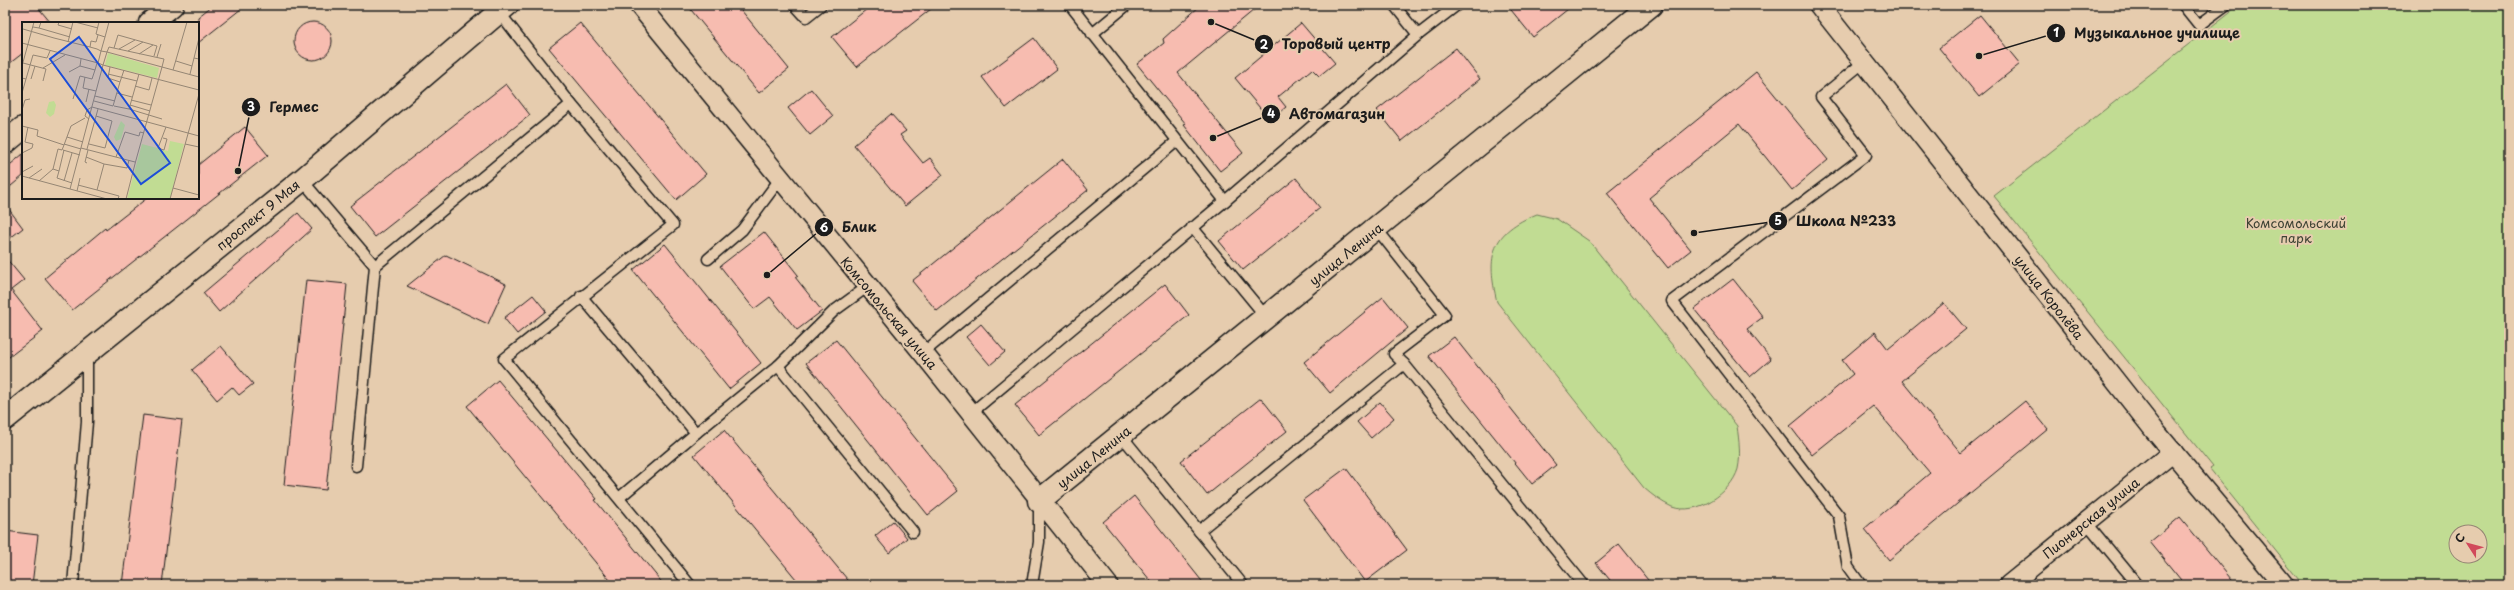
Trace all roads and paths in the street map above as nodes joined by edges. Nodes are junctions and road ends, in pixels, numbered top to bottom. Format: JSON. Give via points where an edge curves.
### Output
{"nodes":[{"id":1,"x":172,"y":5,"type":"edge"},
{"id":2,"x":639,"y":5,"type":"edge"},
{"id":3,"x":795,"y":5,"type":"edge"},
{"id":4,"x":820,"y":5,"type":"edge"},
{"id":5,"x":1070,"y":5,"type":"edge"},
{"id":6,"x":1126,"y":5,"type":"edge"},
{"id":7,"x":1394,"y":5,"type":"edge"},
{"id":8,"x":1457,"y":5,"type":"edge"},
{"id":9,"x":1651,"y":5,"type":"edge"},
{"id":10,"x":1819,"y":5,"type":"edge"},
{"id":11,"x":2183,"y":5,"type":"edge"},
{"id":12,"x":2226,"y":5,"type":"edge"},
{"id":13,"x":503,"y":8,"type":"edge"},
{"id":14,"x":151,"y":22,"type":"edge"},
{"id":15,"x":1092,"y":34,"type":"junction"},
{"id":16,"x":1418,"y":35,"type":"junction"},
{"id":17,"x":1864,"y":62,"type":"junction"},
{"id":18,"x":571,"y":104,"type":"junction"},
{"id":19,"x":22,"y":129,"type":"edge"},
{"id":20,"x":1177,"y":141,"type":"junction"},
{"id":21,"x":5,"y":143,"type":"edge"},
{"id":22,"x":780,"y":179,"type":"junction"},
{"id":23,"x":302,"y":180,"type":"junction"},
{"id":24,"x":1225,"y":201,"type":"junction"},
{"id":25,"x":1192,"y":227,"type":"junction"},
{"id":26,"x":1376,"y":228,"type":"junction"},
{"id":27,"x":708,"y":259,"type":"dead end"},
{"id":28,"x":375,"y":266,"type":"junction"},
{"id":29,"x":867,"y":287,"type":"junction"},
{"id":30,"x":581,"y":296,"type":"junction"},
{"id":31,"x":1267,"y":318,"type":"junction"},
{"id":32,"x":87,"y":352,"type":"junction"},
{"id":33,"x":923,"y":353,"type":"junction"},
{"id":34,"x":1404,"y":364,"type":"junction"},
{"id":35,"x":778,"y":366,"type":"junction"},
{"id":36,"x":971,"y":413,"type":"junction"},
{"id":37,"x":5,"y":419,"type":"edge"},
{"id":38,"x":696,"y":433,"type":"junction"},
{"id":39,"x":1121,"y":436,"type":"junction"},
{"id":40,"x":2173,"y":452,"type":"junction"},
{"id":41,"x":356,"y":466,"type":"dead end"},
{"id":42,"x":619,"y":498,"type":"junction"},
{"id":43,"x":1039,"y":501,"type":"junction"},
{"id":44,"x":2086,"y":522,"type":"junction"},
{"id":45,"x":913,"y":532,"type":"dead end"},
{"id":46,"x":1199,"y":532,"type":"junction"},
{"id":47,"x":73,"y":585,"type":"edge"},
{"id":48,"x":690,"y":585,"type":"edge"},
{"id":49,"x":1032,"y":585,"type":"edge"},
{"id":50,"x":1108,"y":585,"type":"edge"},
{"id":51,"x":1243,"y":585,"type":"edge"},
{"id":52,"x":1584,"y":585,"type":"edge"},
{"id":53,"x":1861,"y":585,"type":"edge"},
{"id":54,"x":2009,"y":585,"type":"edge"},
{"id":55,"x":2138,"y":585,"type":"edge"},
{"id":56,"x":2284,"y":585,"type":"edge"}],
"edges":[{"from":1,"to":14,"type":"street"},
{"from":2,"to":22,"type":"street","name":"Комсомольская улица"},
{"from":3,"to":4,"type":"lane","via":[[806,17]]},
{"from":5,"to":15,"type":"lane"},
{"from":6,"to":15,"type":"lane"},
{"from":7,"to":16,"type":"lane"},
{"from":8,"to":16,"type":"lane"},
{"from":9,"to":26,"type":"street","name":"улица Ленина"},
{"from":10,"to":17,"type":"street","name":"улица Королёва"},
{"from":11,"to":12,"type":"lane","via":[[2199,25]]},
{"from":13,"to":18,"type":"lane"},
{"from":13,"to":23,"type":"street","name":"проспект 9 Мая"},
{"from":15,"to":20,"type":"lane"},
{"from":16,"to":24,"type":"lane"},
{"from":17,"to":40,"type":"street","name":"улица Королёва"},
{"from":17,"to":53,"type":"lane","via":[[1820,97],[1866,155],[1672,301],[1839,516],[1848,567]]},
{"from":18,"to":28,"type":"lane"},
{"from":18,"to":30,"type":"lane","via":[[673,225]]},
{"from":19,"to":21,"type":"street"},
{"from":20,"to":24,"type":"lane"},
{"from":20,"to":33,"type":"lane"},
{"from":22,"to":27,"type":"lane","via":[[742,230]]},
{"from":22,"to":29,"type":"street","name":"Комсомольская улица"},
{"from":23,"to":28,"type":"lane"},
{"from":23,"to":32,"type":"street","name":"проспект 9 Мая"},
{"from":24,"to":25,"type":"lane"},
{"from":25,"to":31,"type":"lane"},
{"from":25,"to":36,"type":"lane"},
{"from":26,"to":31,"type":"street","name":"улица Ленина"},
{"from":26,"to":34,"type":"lane","via":[[1445,315],[1394,354]]},
{"from":28,"to":41,"type":"lane"},
{"from":29,"to":33,"type":"street","name":"Комсомольская улица"},
{"from":29,"to":35,"type":"lane","via":[[834,311]]},
{"from":30,"to":38,"type":"lane"},
{"from":30,"to":42,"type":"lane","via":[[504,359]]},
{"from":31,"to":39,"type":"street","name":"улица Ленина"},
{"from":32,"to":37,"type":"street","name":"проспект 9 Мая"},
{"from":32,"to":47,"type":"lane","via":[[87,422]]},
{"from":33,"to":36,"type":"street","name":"Комсомольская улица"},
{"from":34,"to":46,"type":"lane"},
{"from":34,"to":52,"type":"lane"},
{"from":35,"to":38,"type":"lane"},
{"from":35,"to":45,"type":"lane"},
{"from":36,"to":43,"type":"street","name":"Комсомольская улица"},
{"from":38,"to":42,"type":"lane"},
{"from":39,"to":43,"type":"street","name":"улица Ленина"},
{"from":39,"to":46,"type":"lane"},
{"from":40,"to":44,"type":"street","name":"Пионерская улица"},
{"from":40,"to":56,"type":"street","name":"улица Королёва"},
{"from":42,"to":48,"type":"lane"},
{"from":43,"to":49,"type":"lane","via":[[1039,542]]},
{"from":43,"to":50,"type":"street","name":"Комсомольская улица"},
{"from":44,"to":54,"type":"street","name":"Пионерская улица"},
{"from":44,"to":55,"type":"lane"},
{"from":46,"to":51,"type":"lane"}]}
